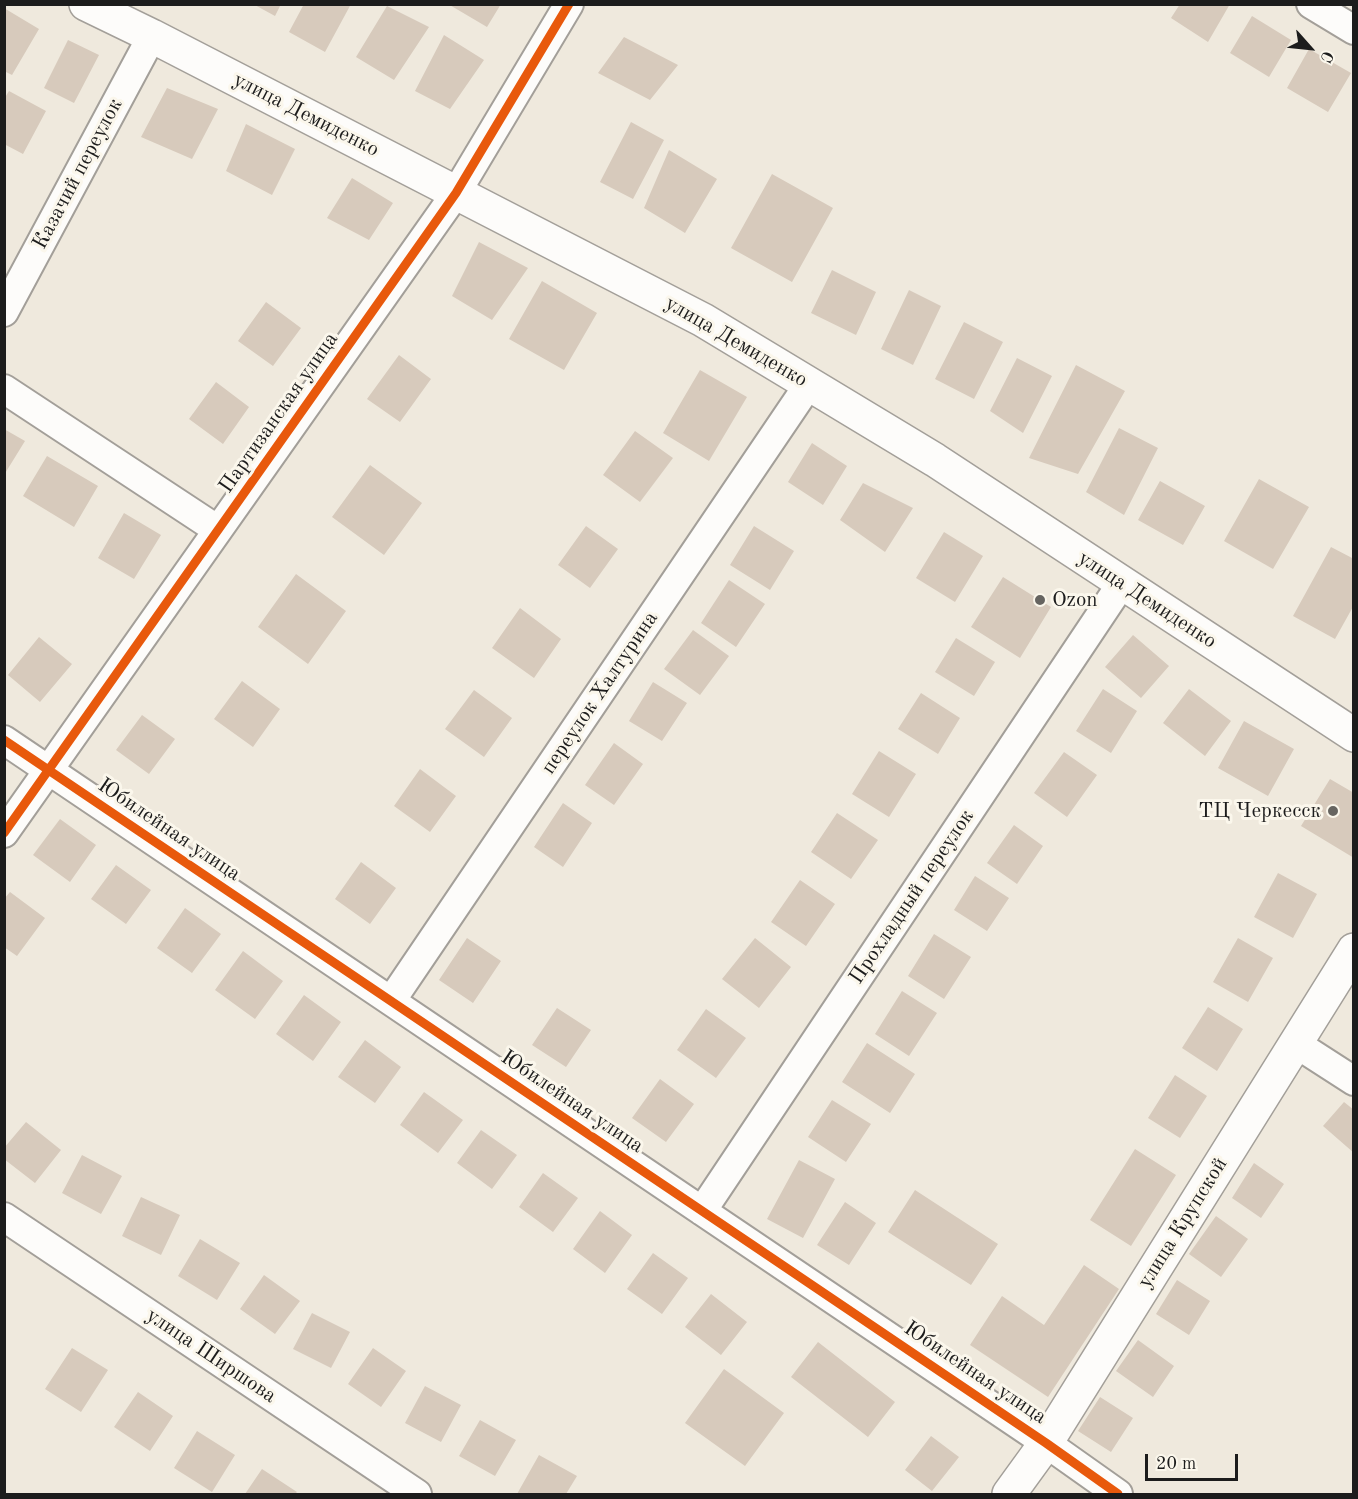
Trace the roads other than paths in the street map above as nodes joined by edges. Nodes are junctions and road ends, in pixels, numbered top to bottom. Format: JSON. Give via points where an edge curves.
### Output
{"nodes":[{"id":1,"x":86,"y":4,"type":"edge"},
{"id":2,"x":569,"y":4,"type":"edge"},
{"id":3,"x":1311,"y":4,"type":"edge"},
{"id":4,"x":1353,"y":30,"type":"edge"},
{"id":5,"x":152,"y":36,"type":"junction"},
{"id":6,"x":456,"y":193,"type":"junction"},
{"id":7,"x":4,"y":312,"type":"edge"},
{"id":8,"x":809,"y":384,"type":"junction"},
{"id":9,"x":4,"y":389,"type":"edge"},
{"id":10,"x":218,"y":530,"type":"junction"},
{"id":11,"x":1122,"y":583,"type":"junction"},
{"id":12,"x":1353,"y":735,"type":"edge"},
{"id":13,"x":4,"y":740,"type":"edge"},
{"id":14,"x":49,"y":771,"type":"junction"},
{"id":15,"x":4,"y":833,"type":"edge"},
{"id":16,"x":1353,"y":950,"type":"edge"},
{"id":17,"x":391,"y":1002,"type":"junction"},
{"id":18,"x":1295,"y":1043,"type":"junction"},
{"id":19,"x":1353,"y":1081,"type":"edge"},
{"id":20,"x":702,"y":1211,"type":"junction"},
{"id":21,"x":4,"y":1217,"type":"edge"},
{"id":22,"x":1046,"y":1443,"type":"junction"},
{"id":23,"x":417,"y":1494,"type":"edge"},
{"id":24,"x":1009,"y":1494,"type":"edge"},
{"id":25,"x":1118,"y":1494,"type":"edge"}],
"edges":[{"from":1,"to":5,"type":"main road","name":"улица Демиденко"},
{"from":2,"to":6,"type":"street","name":"Партизанская улица"},
{"from":3,"to":4,"type":"street"},
{"from":5,"to":6,"type":"main road","name":"улица Демиденко"},
{"from":5,"to":7,"type":"street","name":"Казачий переулок"},
{"from":6,"to":8,"type":"main road","name":"улица Демиденко","via":[[703,320]]},
{"from":6,"to":10,"type":"street","name":"Партизанская улица"},
{"from":8,"to":11,"type":"main road","name":"улица Демиденко","via":[[935,460]]},
{"from":8,"to":17,"type":"street","name":"переулок Халтурина"},
{"from":9,"to":10,"type":"street"},
{"from":10,"to":14,"type":"street","name":"Партизанская улица"},
{"from":11,"to":12,"type":"main road","name":"улица Демиденко"},
{"from":11,"to":20,"type":"street","name":"Прохладный переулок"},
{"from":13,"to":14,"type":"street","name":"Юбилейная улица"},
{"from":14,"to":15,"type":"street","name":"Партизанская улица"},
{"from":14,"to":17,"type":"street","name":"Юбилейная улица"},
{"from":16,"to":18,"type":"main road","name":"улица Крупской"},
{"from":17,"to":20,"type":"street","name":"Юбилейная улица"},
{"from":18,"to":19,"type":"street"},
{"from":18,"to":22,"type":"main road","name":"улица Крупской"},
{"from":20,"to":22,"type":"street","name":"Юбилейная улица"},
{"from":21,"to":23,"type":"street","name":"улица Ширшова"},
{"from":22,"to":24,"type":"main road","name":"улица Крупской"},
{"from":22,"to":25,"type":"street","name":"Юбилейная улица"}]}
